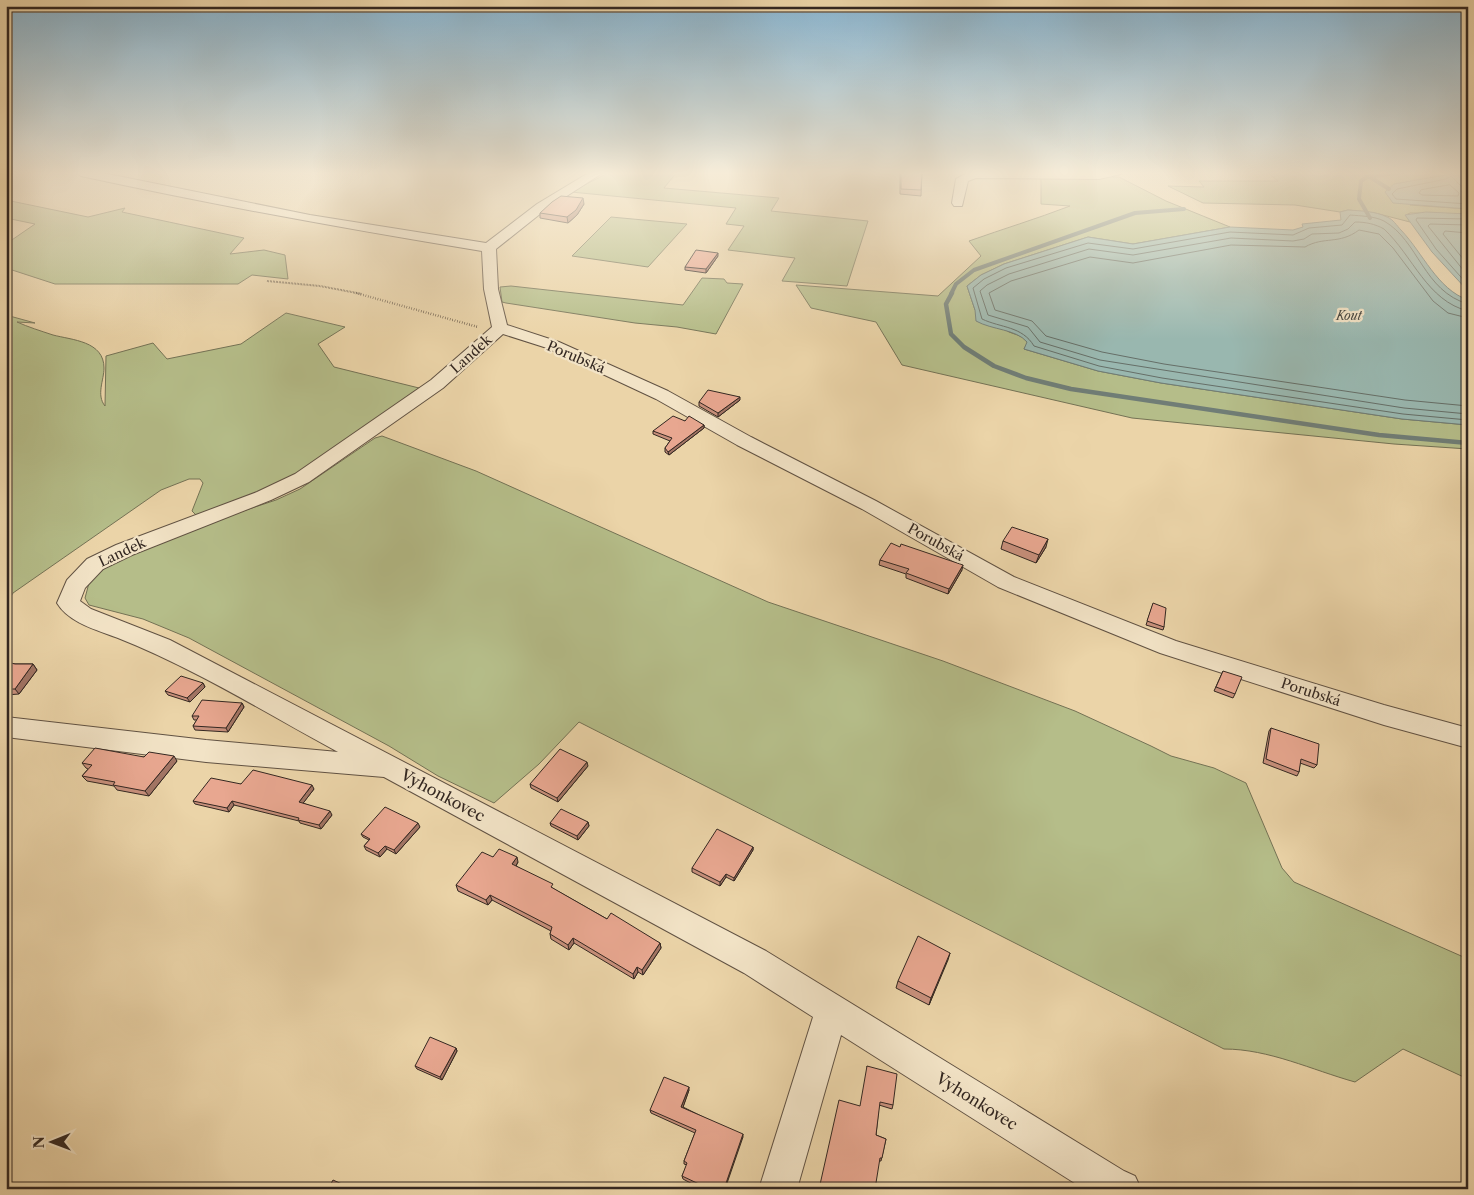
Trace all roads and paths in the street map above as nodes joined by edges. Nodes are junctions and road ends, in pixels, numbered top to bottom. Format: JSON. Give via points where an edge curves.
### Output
{"nodes":[{"id":1,"x":364,"y":228,"type":"edge"},
{"id":2,"x":515,"y":228,"type":"edge"},
{"id":3,"x":489,"y":248,"type":"junction"},
{"id":4,"x":267,"y":281,"type":"dead end"},
{"id":5,"x":497,"y":330,"type":"junction"},
{"id":6,"x":6,"y":727,"type":"edge"},
{"id":7,"x":1468,"y":738,"type":"edge"},
{"id":8,"x":393,"y":768,"type":"junction"},
{"id":9,"x":832,"y":1010,"type":"junction"},
{"id":10,"x":778,"y":1189,"type":"edge"},
{"id":11,"x":1122,"y":1189,"type":"edge"}],
"edges":[{"from":1,"to":3,"type":"street"},
{"from":2,"to":3,"type":"street"},
{"from":3,"to":5,"type":"street"},
{"from":4,"to":5,"type":"path","via":[[294,281],[384,300]]},
{"from":5,"to":7,"type":"street","name":"Porubská","via":[[553,345],[662,395],[1006,582],[1168,647]]},
{"from":5,"to":8,"type":"street","name":"Landek","via":[[437,384],[302,478],[95,564],[75,585],[68,603],[83,615],[162,646]]},
{"from":6,"to":8,"type":"street","name":"Vyhonkovec","via":[[206,751]]},
{"from":8,"to":9,"type":"street","name":"Vyhonkovec","via":[[755,962]]},
{"from":9,"to":10,"type":"street"},
{"from":9,"to":11,"type":"street","name":"Vyhonkovec"}]}
